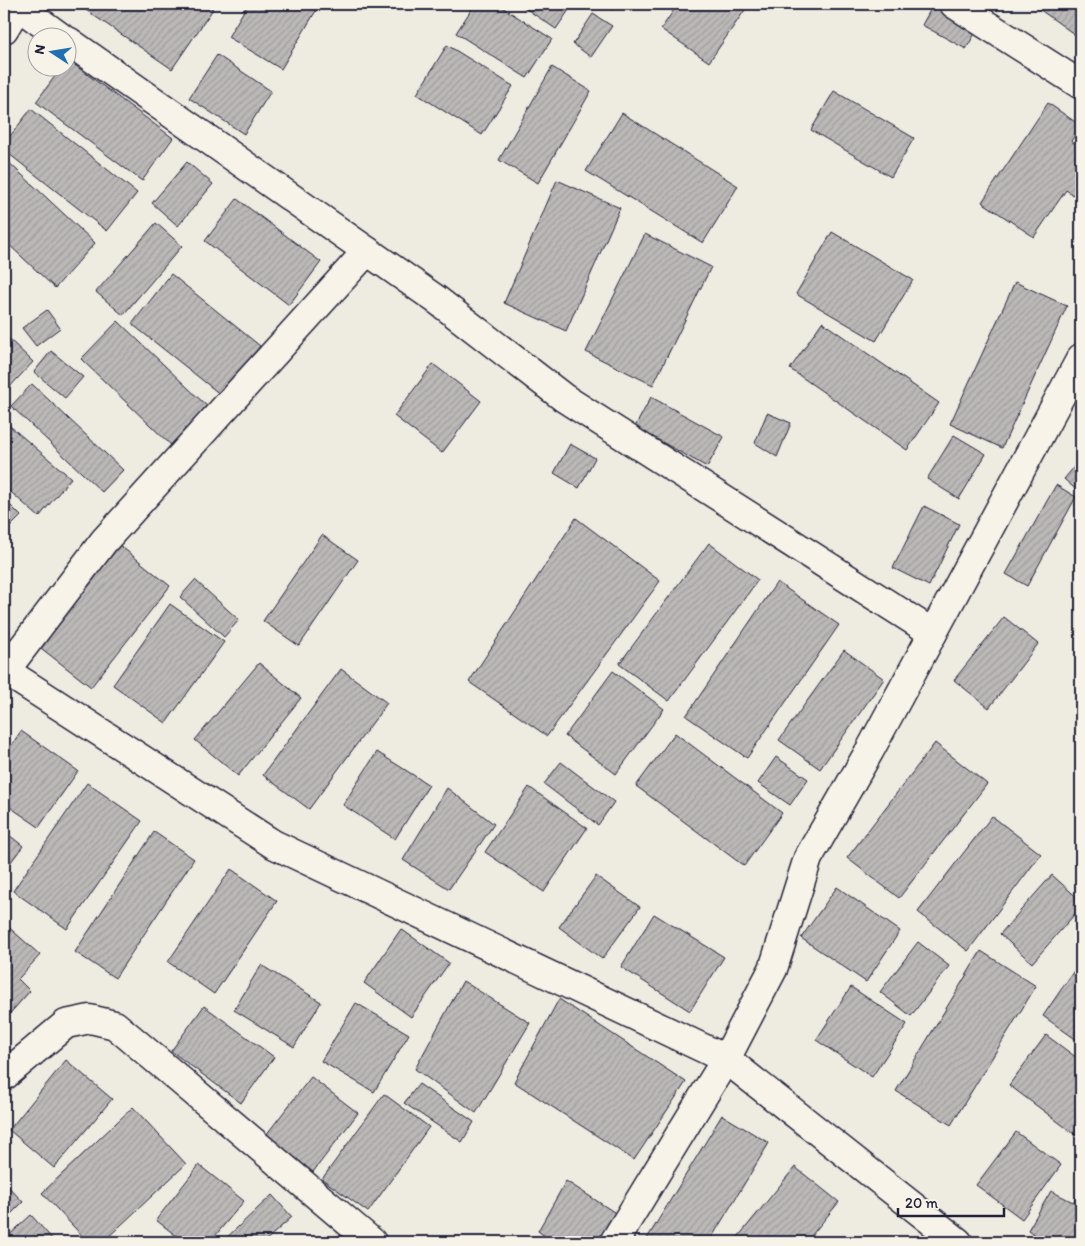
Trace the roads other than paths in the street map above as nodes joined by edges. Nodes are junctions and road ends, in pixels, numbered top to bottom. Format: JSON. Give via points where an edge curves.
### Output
{"nodes":[{"id":1,"x":954,"y":4,"type":"edge"},
{"id":2,"x":18,"y":5,"type":"edge"},
{"id":3,"x":49,"y":28,"type":"edge"},
{"id":4,"x":4,"y":29,"type":"edge"},
{"id":5,"x":78,"y":48,"type":"edge"},
{"id":6,"x":1081,"y":85,"type":"edge"},
{"id":7,"x":367,"y":251,"type":"junction"},
{"id":8,"x":1081,"y":358,"type":"edge"},
{"id":9,"x":933,"y":633,"type":"junction"},
{"id":10,"x":4,"y":671,"type":"edge"},
{"id":11,"x":726,"y":1059,"type":"junction"},
{"id":12,"x":4,"y":1076,"type":"edge"},
{"id":13,"x":372,"y":1242,"type":"edge"},
{"id":14,"x":614,"y":1242,"type":"edge"},
{"id":15,"x":958,"y":1242,"type":"edge"}],
"edges":[{"from":1,"to":6,"type":"street"},
{"from":2,"to":3,"type":"street"},
{"from":2,"to":4,"type":"street"},
{"from":5,"to":7,"type":"street"},
{"from":7,"to":9,"type":"street","via":[[437,300],[564,398]]},
{"from":7,"to":10,"type":"street","via":[[104,541]]},
{"from":8,"to":9,"type":"street"},
{"from":9,"to":11,"type":"street","via":[[808,858],[773,969]]},
{"from":10,"to":11,"type":"street","via":[[273,844]]},
{"from":11,"to":14,"type":"street"},
{"from":11,"to":15,"type":"street"},
{"from":12,"to":13,"type":"street","via":[[66,1024],[90,1019],[115,1025]]}]}
